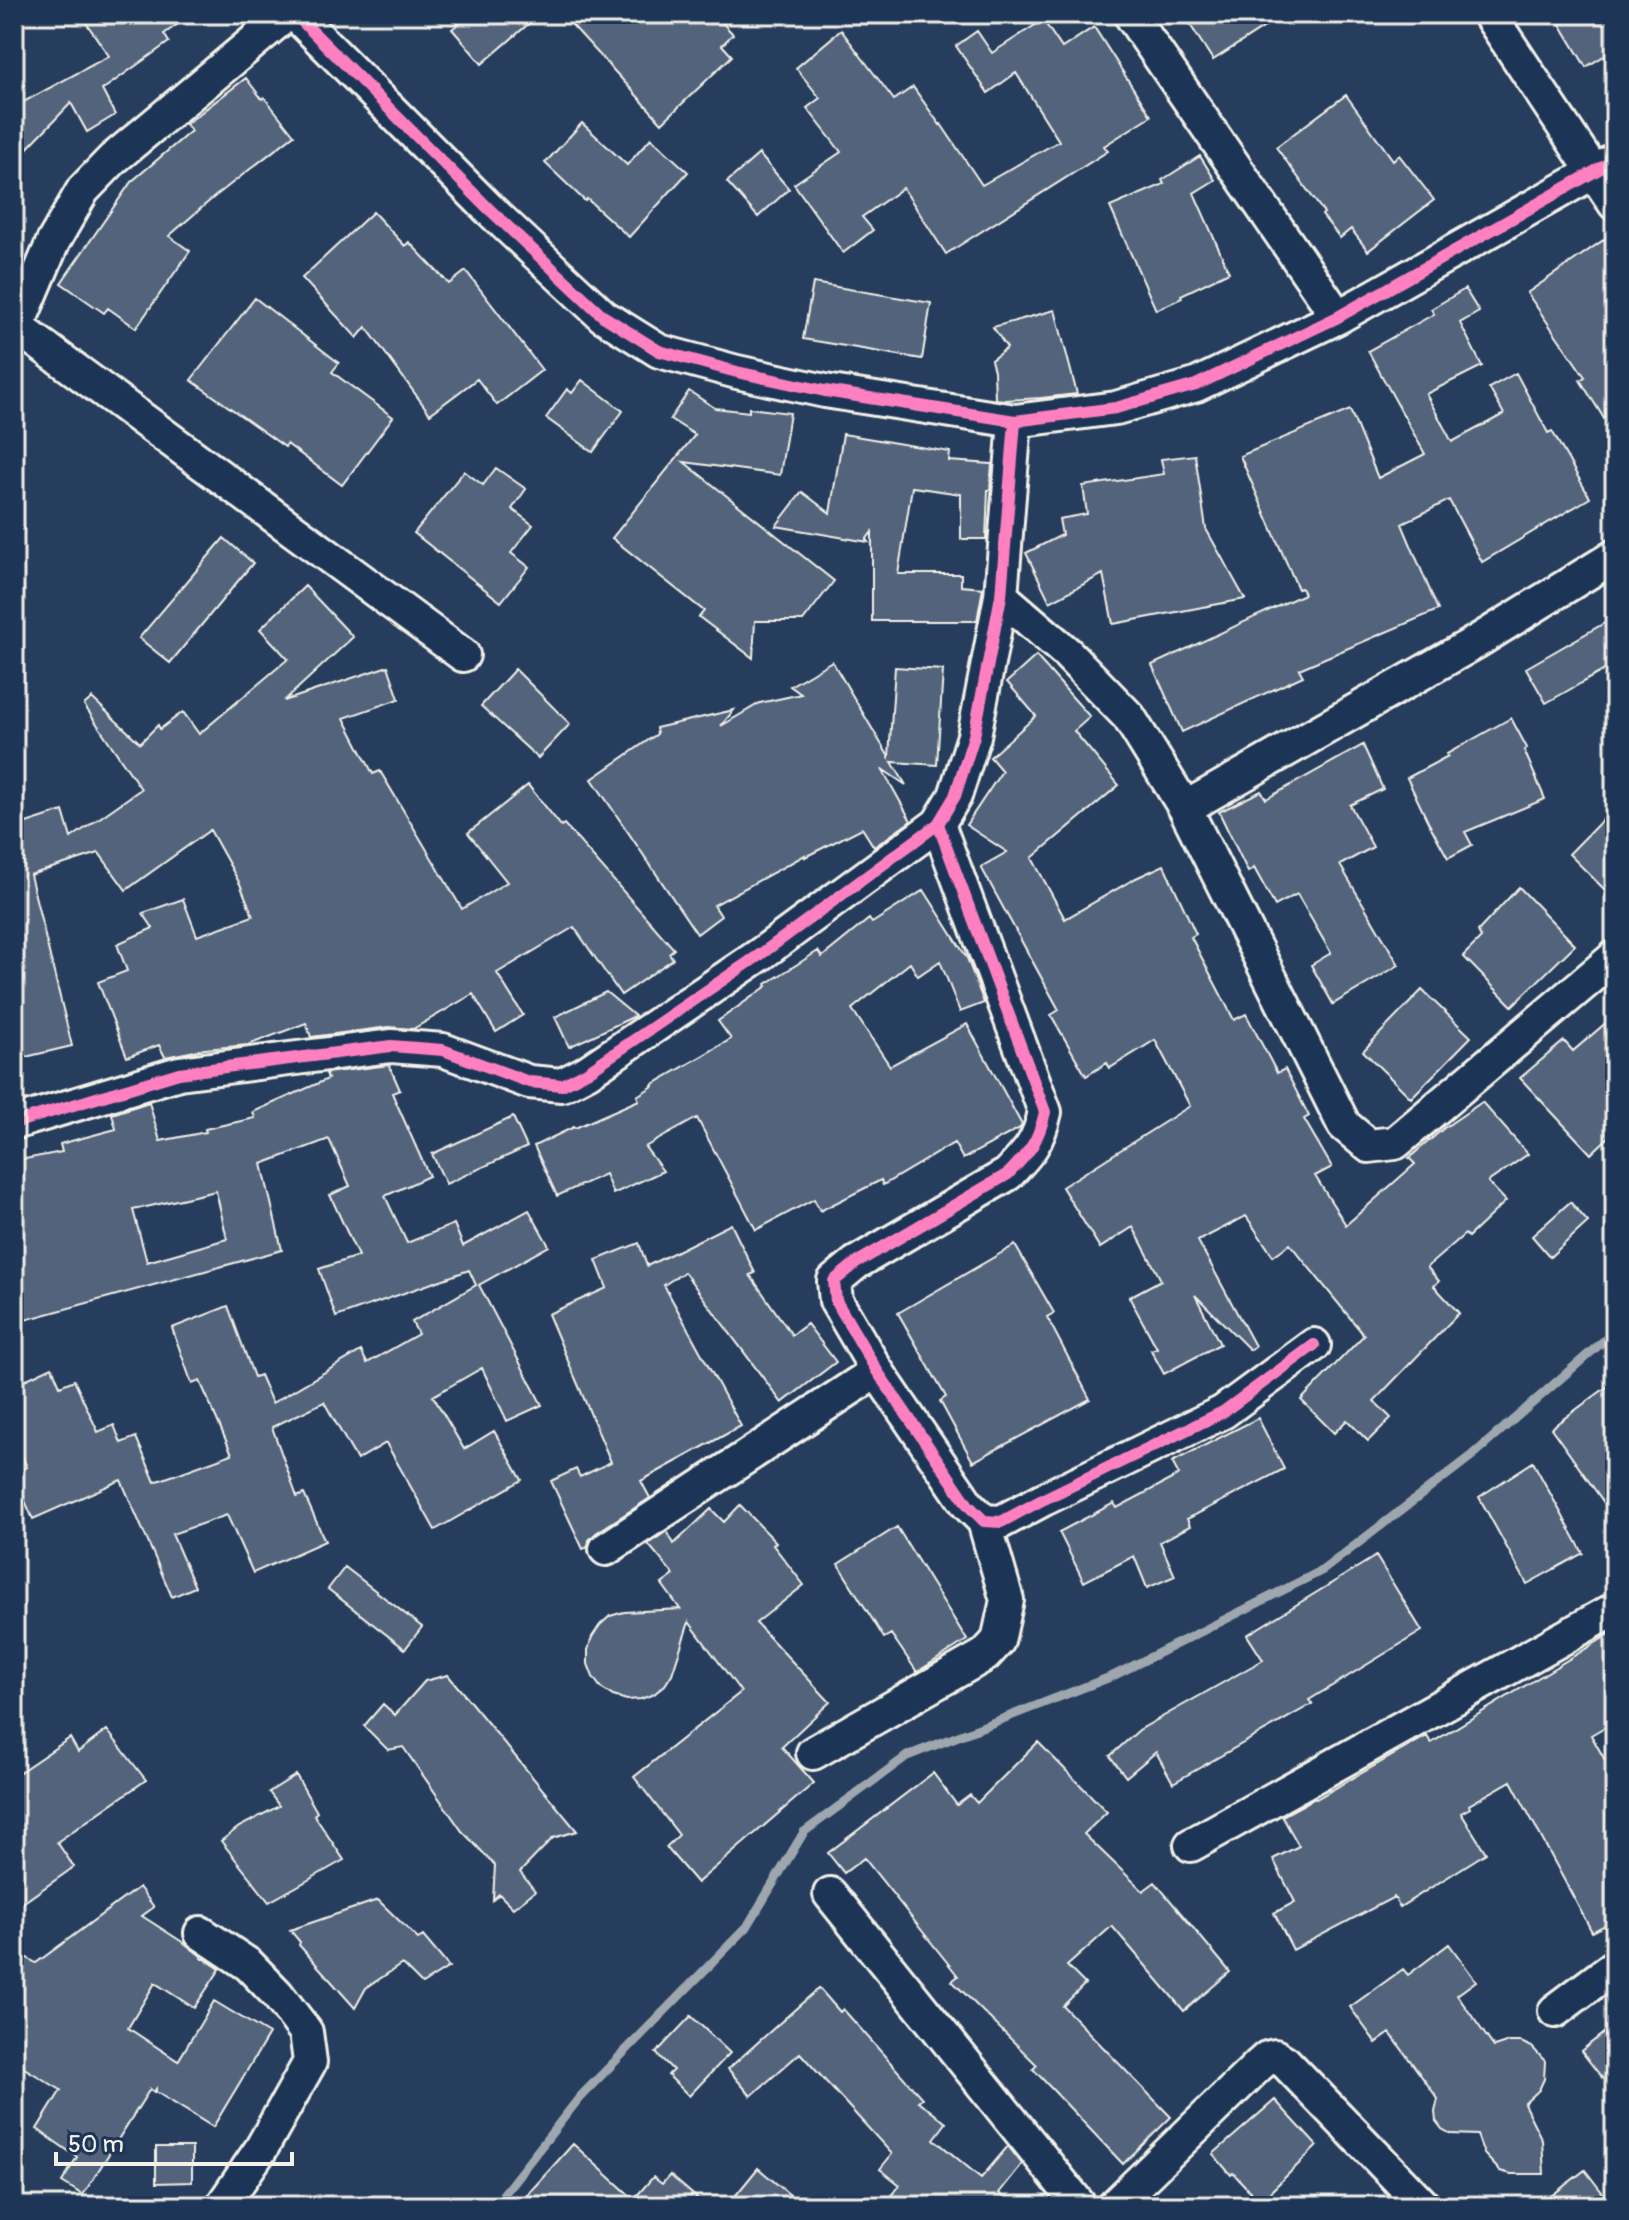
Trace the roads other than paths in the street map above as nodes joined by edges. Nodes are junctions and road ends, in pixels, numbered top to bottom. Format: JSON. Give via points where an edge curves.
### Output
{"nodes":[{"id":1,"x":287,"y":14,"type":"edge"},
{"id":2,"x":295,"y":14,"type":"edge"},
{"id":3,"x":1130,"y":14,"type":"edge"},
{"id":4,"x":1489,"y":14,"type":"edge"},
{"id":5,"x":1605,"y":166,"type":"edge"},
{"id":6,"x":1615,"y":204,"type":"edge"},
{"id":7,"x":1338,"y":317,"type":"junction"},
{"id":8,"x":16,"y":328,"type":"edge"},
{"id":9,"x":1015,"y":421,"type":"junction"},
{"id":10,"x":1615,"y":556,"type":"edge"},
{"id":11,"x":1001,"y":596,"type":"junction"},
{"id":12,"x":463,"y":655,"type":"dead end"},
{"id":13,"x":1185,"y":808,"type":"junction"},
{"id":14,"x":938,"y":824,"type":"junction"},
{"id":15,"x":1615,"y":957,"type":"edge"},
{"id":16,"x":14,"y":1123,"type":"edge"},
{"id":17,"x":1314,"y":1345,"type":"dead end"},
{"id":18,"x":877,"y":1371,"type":"junction"},
{"id":19,"x":984,"y":1521,"type":"junction"},
{"id":20,"x":606,"y":1549,"type":"dead end"},
{"id":21,"x":1615,"y":1609,"type":"edge"},
{"id":22,"x":813,"y":1753,"type":"dead end"},
{"id":23,"x":1191,"y":1845,"type":"dead end"},
{"id":24,"x":830,"y":1894,"type":"dead end"},
{"id":25,"x":201,"y":1933,"type":"dead end"},
{"id":26,"x":1615,"y":1966,"type":"edge"},
{"id":27,"x":1555,"y":2011,"type":"dead end"},
{"id":28,"x":224,"y":2206,"type":"edge"},
{"id":29,"x":1080,"y":2206,"type":"edge"},
{"id":30,"x":1114,"y":2206,"type":"edge"},
{"id":31,"x":1424,"y":2206,"type":"edge"}],
"edges":[{"from":1,"to":8,"type":"street","via":[[83,190],[53,242]]},
{"from":2,"to":9,"type":"street","via":[[603,316],[659,351],[825,391]]},
{"from":3,"to":7,"type":"street"},
{"from":4,"to":5,"type":"street"},
{"from":5,"to":6,"type":"street"},
{"from":5,"to":7,"type":"street"},
{"from":7,"to":9,"type":"street","via":[[1196,385],[1116,408]]},
{"from":8,"to":12,"type":"street"},
{"from":9,"to":11,"type":"street"},
{"from":10,"to":13,"type":"street"},
{"from":11,"to":13,"type":"street","via":[[1129,717]]},
{"from":11,"to":14,"type":"street","via":[[974,736],[955,796]]},
{"from":13,"to":15,"type":"street","via":[[1344,1125],[1369,1146],[1395,1143]]},
{"from":14,"to":16,"type":"street","via":[[761,954],[562,1085],[529,1082],[443,1050],[391,1046],[179,1073]]},
{"from":14,"to":18,"type":"street","via":[[1045,1112],[1040,1135],[1008,1174],[834,1281],[836,1301]]},
{"from":17,"to":19,"type":"street","via":[[1223,1412],[1001,1522]]},
{"from":18,"to":19,"type":"street"},
{"from":18,"to":20,"type":"street"},
{"from":19,"to":22,"type":"street","via":[[1007,1600],[998,1641],[985,1655]]},
{"from":21,"to":23,"type":"street"},
{"from":24,"to":29,"type":"street"},
{"from":25,"to":28,"type":"street","via":[[249,1965],[277,1994],[306,2032],[310,2062]]},
{"from":26,"to":27,"type":"street"},
{"from":30,"to":31,"type":"street","via":[[1258,2066],[1275,2056]]}]}
